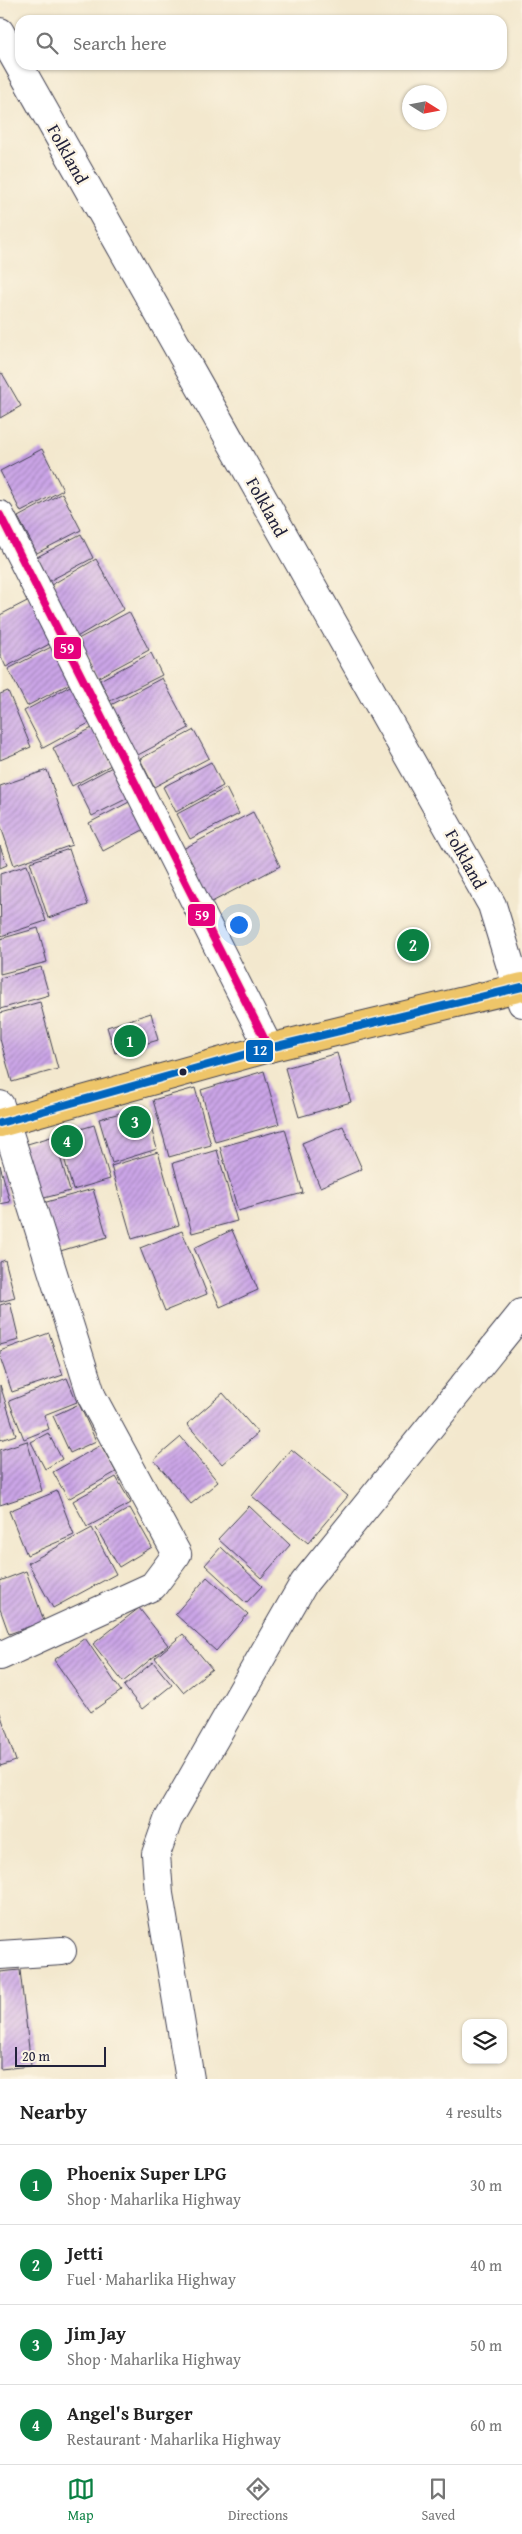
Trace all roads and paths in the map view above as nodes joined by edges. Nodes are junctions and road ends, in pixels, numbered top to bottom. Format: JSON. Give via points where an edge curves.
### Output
{"nodes":[{"id":1,"x":0,"y":32,"type":"edge"},
{"id":2,"x":15,"y":59,"type":"edge"},
{"id":3,"x":21,"y":70,"type":"edge"},
{"id":4,"x":0,"y":515,"type":"edge"},
{"id":5,"x":521,"y":993,"type":"edge"},
{"id":6,"x":268,"y":1048,"type":"junction"},
{"id":7,"x":2,"y":1116,"type":"edge"},
{"id":8,"x":522,"y":1313,"type":"edge"},
{"id":9,"x":0,"y":1656,"type":"edge"},
{"id":10,"x":62,"y":1951,"type":"dead end"},
{"id":11,"x":0,"y":1955,"type":"edge"},
{"id":12,"x":190,"y":2079,"type":"edge"}],
"edges":[{"from":1,"to":2,"type":"street","name":"Folkland"},
{"from":3,"to":5,"type":"street","name":"Folkland","via":[[492,905]]},
{"from":4,"to":6,"type":"street"},
{"from":5,"to":6,"type":"highway"},
{"from":6,"to":7,"type":"highway"},
{"from":7,"to":9,"type":"street","via":[[92,1397],[177,1554],[153,1586]]},
{"from":8,"to":12,"type":"street","via":[[304,1583],[168,1820],[156,1854],[159,1894]]},
{"from":10,"to":11,"type":"street"}]}
